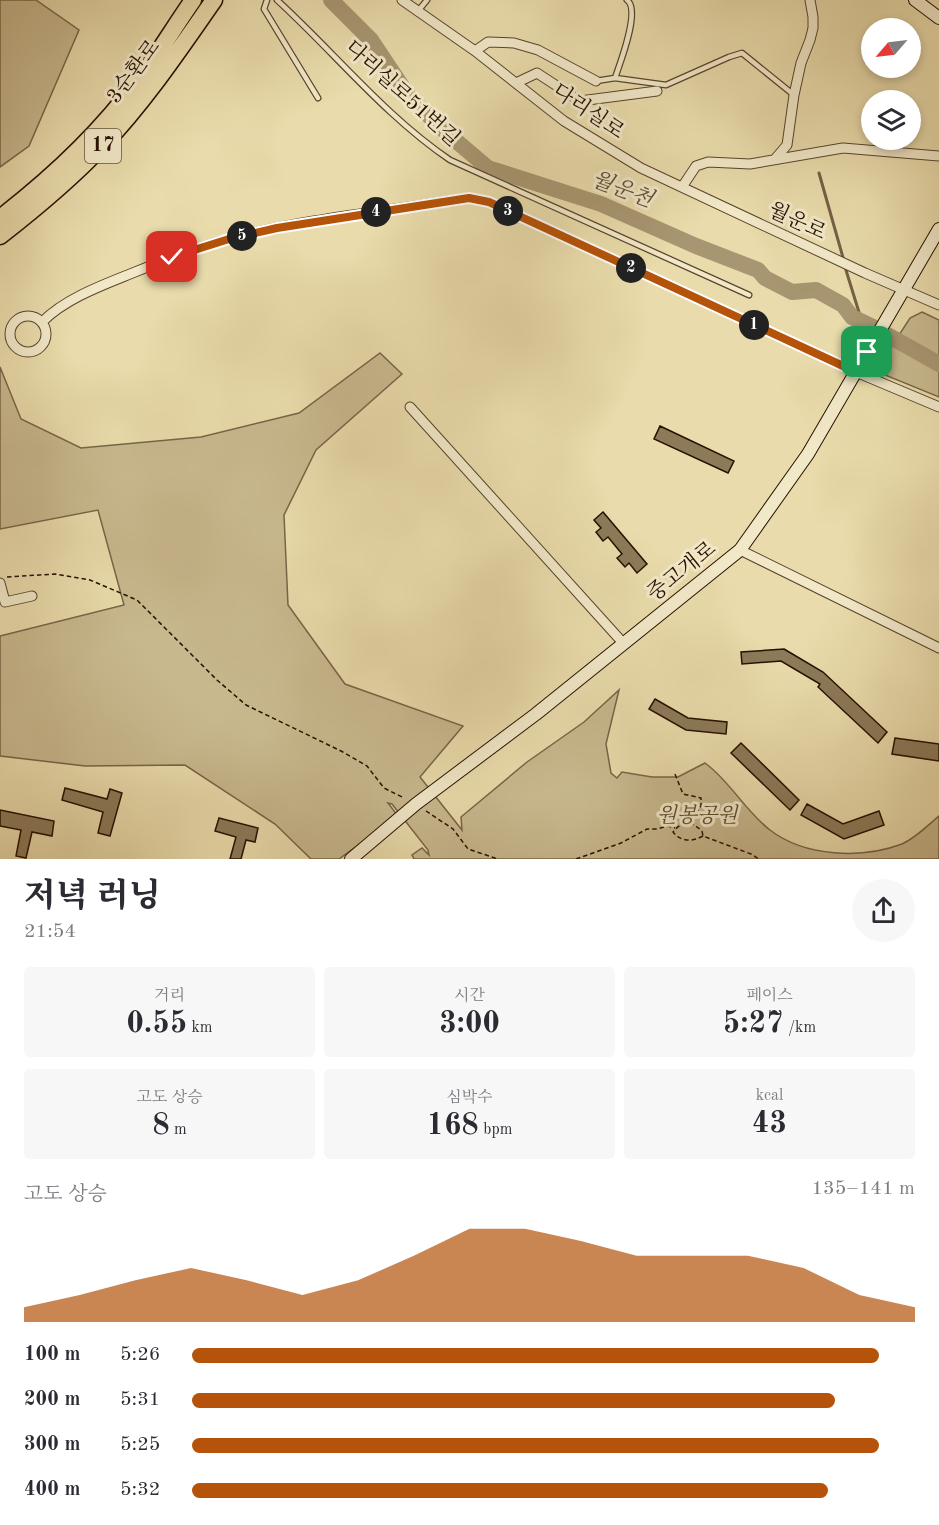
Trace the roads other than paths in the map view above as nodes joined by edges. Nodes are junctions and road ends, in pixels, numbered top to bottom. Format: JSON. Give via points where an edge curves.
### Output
{"nodes":[{"id":1,"x":193,"y":0,"type":"edge"},
{"id":2,"x":214,"y":0,"type":"edge"},
{"id":3,"x":267,"y":0,"type":"edge"},
{"id":4,"x":277,"y":0,"type":"edge"},
{"id":5,"x":402,"y":0,"type":"edge"},
{"id":6,"x":427,"y":0,"type":"edge"},
{"id":7,"x":627,"y":0,"type":"edge"},
{"id":8,"x":810,"y":0,"type":"edge"},
{"id":9,"x":915,"y":0,"type":"edge"},
{"id":10,"x":418,"y":11,"type":"junction"},
{"id":11,"x":939,"y":18,"type":"edge"},
{"id":12,"x":179,"y":35,"type":"junction"},
{"id":13,"x":476,"y":51,"type":"junction"},
{"id":14,"x":615,"y":78,"type":"junction"},
{"id":15,"x":596,"y":81,"type":"joint"},
{"id":16,"x":516,"y":83,"type":"junction"},
{"id":17,"x":657,"y":91,"type":"dead end"},
{"id":18,"x":794,"y":95,"type":"junction"},
{"id":19,"x":318,"y":98,"type":"dead end"},
{"id":20,"x":939,"y":156,"type":"edge"},
{"id":21,"x":775,"y":159,"type":"junction"},
{"id":22,"x":641,"y":168,"type":"joint"},
{"id":23,"x":682,"y":188,"type":"junction"},
{"id":24,"x":0,"y":218,"type":"edge"},
{"id":25,"x":939,"y":229,"type":"edge"},
{"id":26,"x":0,"y":236,"type":"edge"},
{"id":27,"x":902,"y":290,"type":"junction"},
{"id":28,"x":749,"y":295,"type":"dead end"},
{"id":29,"x":939,"y":305,"type":"edge"},
{"id":30,"x":42,"y":322,"type":"junction"},
{"id":31,"x":856,"y":372,"type":"junction"},
{"id":32,"x":410,"y":407,"type":"dead end"},
{"id":33,"x":939,"y":408,"type":"edge"},
{"id":34,"x":740,"y":550,"type":"junction"},
{"id":35,"x":3,"y":580,"type":"edge"},
{"id":36,"x":32,"y":596,"type":"dead end"},
{"id":37,"x":624,"y":644,"type":"junction"},
{"id":38,"x":939,"y":648,"type":"edge"},
{"id":39,"x":351,"y":859,"type":"edge"}],
"edges":[{"from":1,"to":12,"type":"highway","name":"3순환로","number":"17"},
{"from":2,"to":12,"type":"highway","name":"3순환로","number":"17"},
{"from":3,"to":19,"type":"lane","via":[[264,9]]},
{"from":4,"to":28,"type":"lane","name":"다리실로51번길","via":[[372,93],[450,160]]},
{"from":5,"to":10,"type":"street","name":"다리실로"},
{"from":6,"to":10,"type":"lane"},
{"from":7,"to":14,"type":"lane","via":[[633,10]]},
{"from":8,"to":18,"type":"street","via":[[813,27]]},
{"from":9,"to":11,"type":"street"},
{"from":10,"to":13,"type":"street","name":"다리실로"},
{"from":12,"to":24,"type":"highway","name":"3순환로","number":"17","via":[[69,161]]},
{"from":12,"to":26,"type":"highway","name":"3순환로","number":"17","via":[[148,92],[102,146]]},
{"from":13,"to":15,"type":"street","name":"다리실로","via":[[488,42],[514,43],[538,50]]},
{"from":13,"to":16,"type":"street","name":"다리실로"},
{"from":14,"to":15,"type":"lane"},
{"from":14,"to":18,"type":"lane","via":[[666,85],[742,53]]},
{"from":16,"to":17,"type":"street","name":"다리실로","via":[[537,73],[580,101]]},
{"from":16,"to":22,"type":"street","name":"다리실로","via":[[564,121]]},
{"from":18,"to":21,"type":"street","via":[[787,145]]},
{"from":20,"to":21,"type":"street","via":[[843,148]]},
{"from":21,"to":23,"type":"street","via":[[750,164],[708,162],[696,166]]},
{"from":22,"to":23,"type":"street","name":"월운로"},
{"from":23,"to":27,"type":"street","name":"월운로"},
{"from":25,"to":27,"type":"street","name":"중고개로"},
{"from":27,"to":29,"type":"street","name":"월운로"},
{"from":27,"to":31,"type":"street","name":"중고개로"},
{"from":30,"to":30,"type":"street","via":[[28,316],[17,320],[10,335],[14,346],[24,352],[40,348],[46,337]]},
{"from":30,"to":31,"type":"street","via":[[101,286],[229,239],[469,198],[489,202]]},
{"from":31,"to":33,"type":"street"},
{"from":31,"to":34,"type":"street","name":"중고개로","via":[[808,454]]},
{"from":32,"to":37,"type":"street"},
{"from":34,"to":37,"type":"street","name":"중고개로"},
{"from":34,"to":38,"type":"street"},
{"from":35,"to":36,"type":"street","via":[[4,602]]},
{"from":37,"to":39,"type":"street","name":"중고개로"}]}
